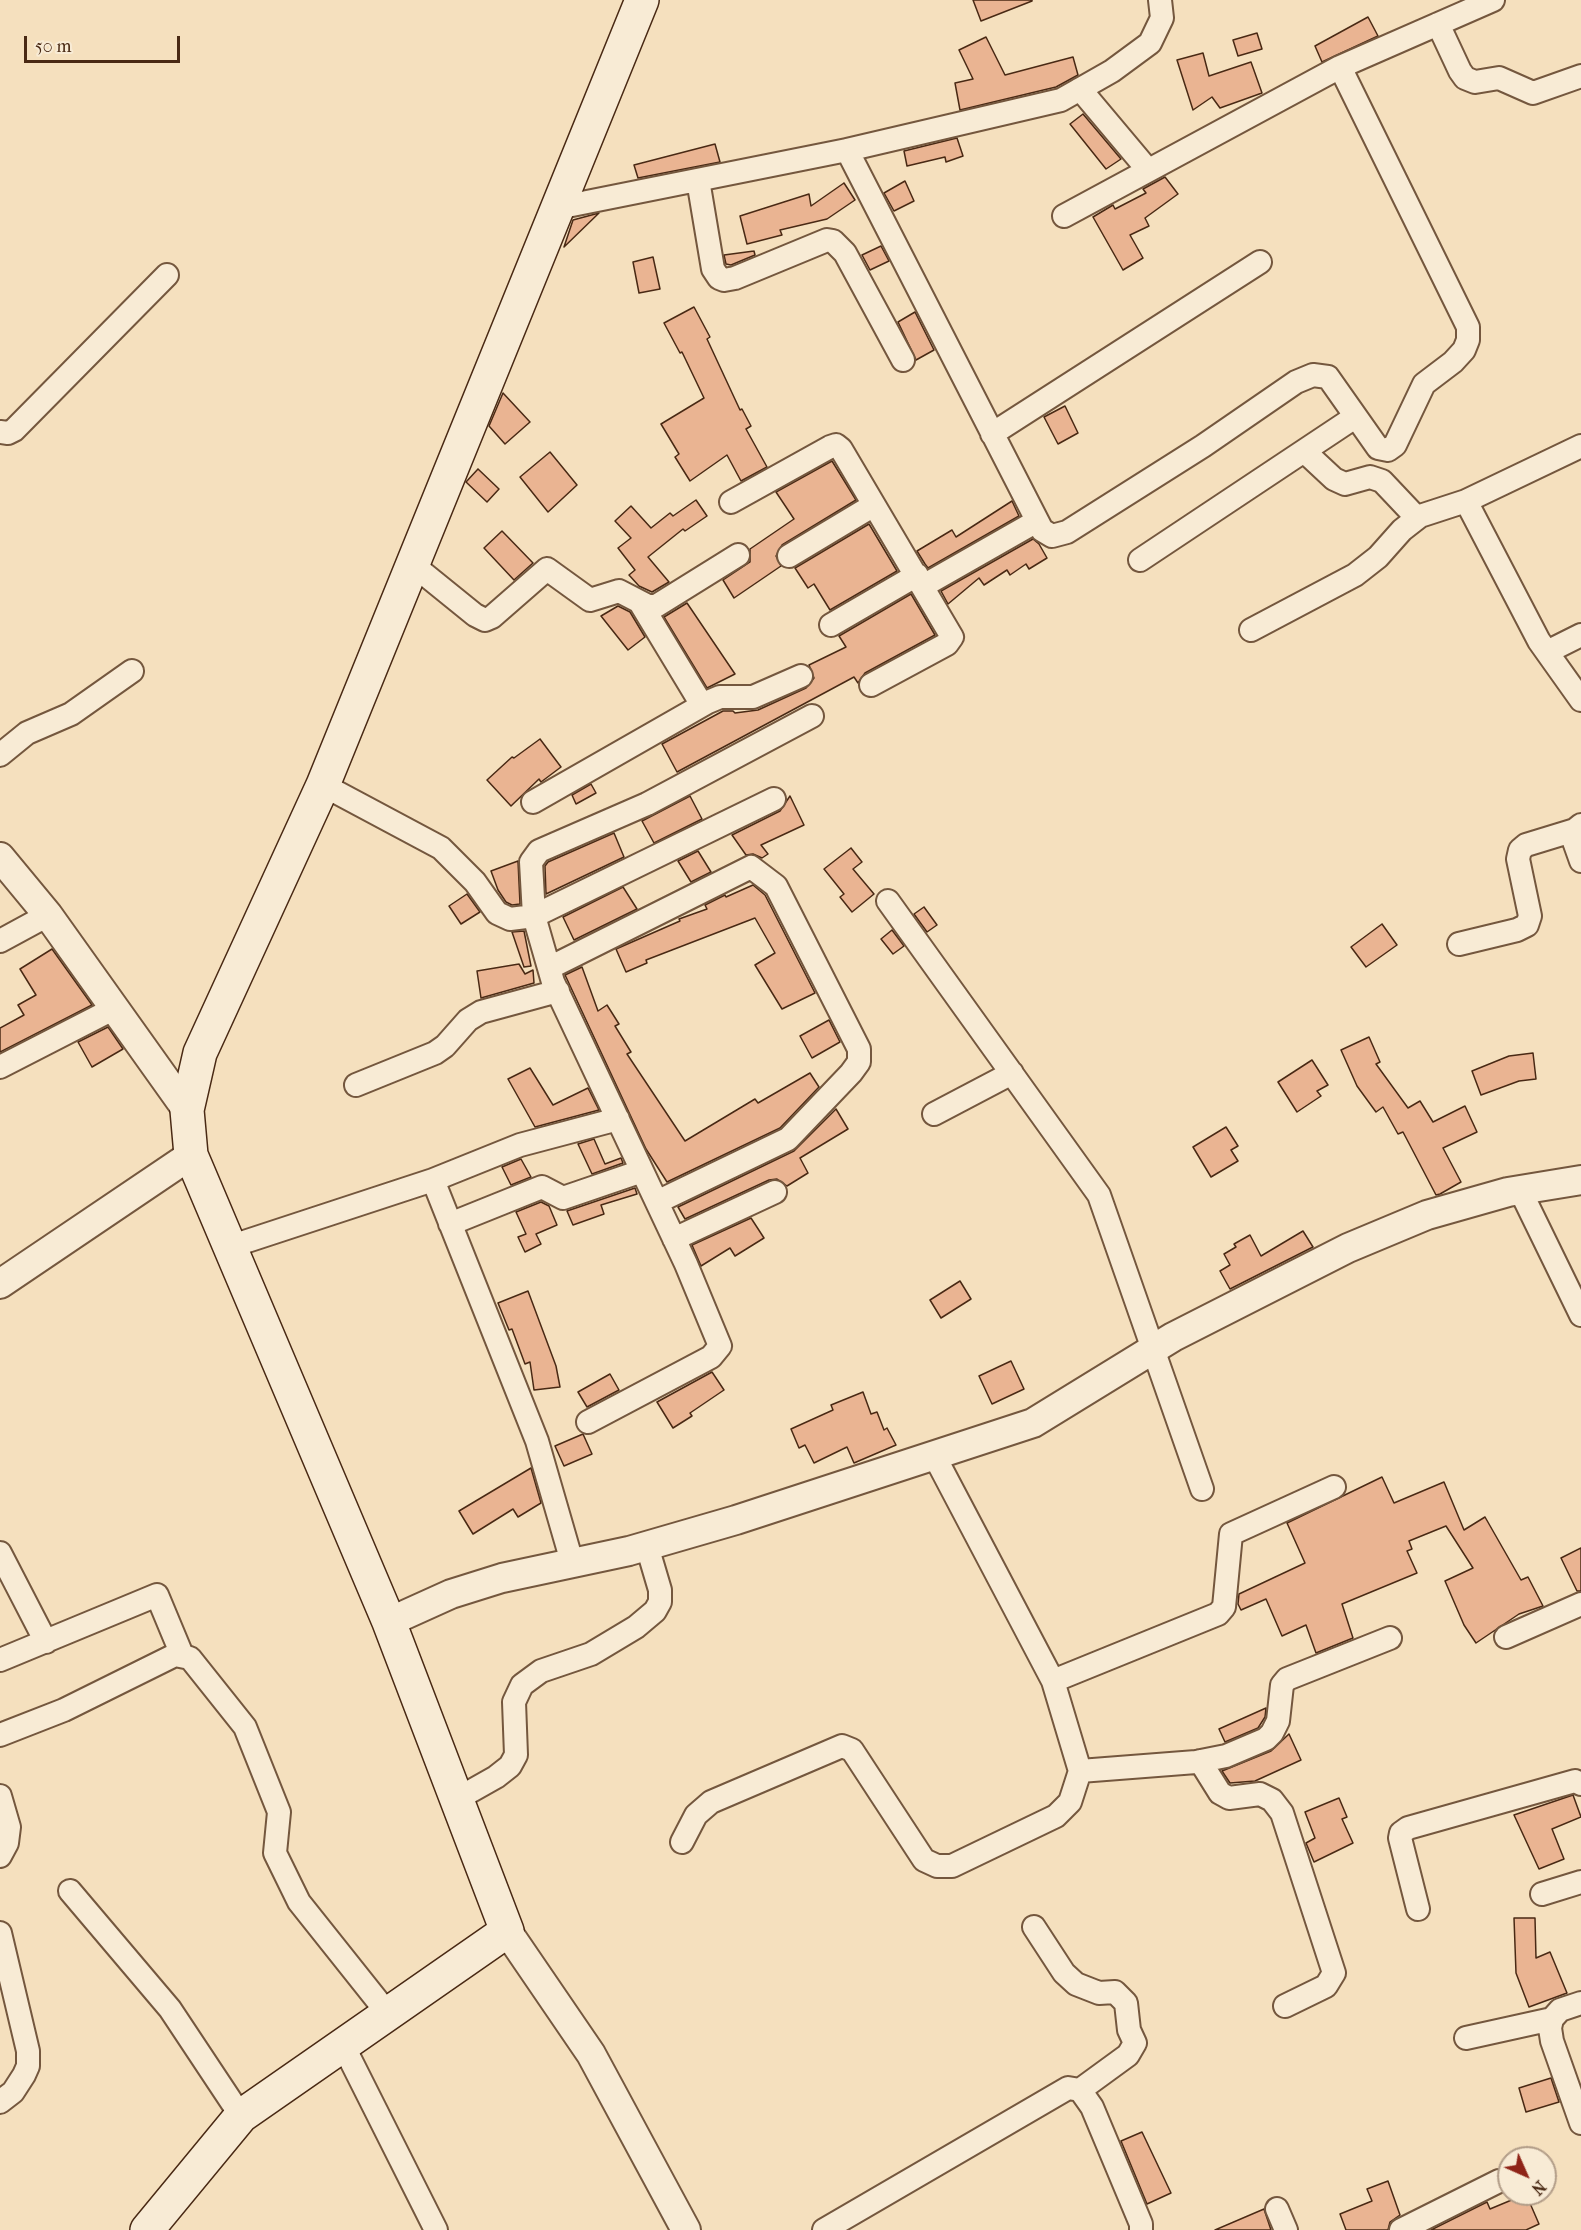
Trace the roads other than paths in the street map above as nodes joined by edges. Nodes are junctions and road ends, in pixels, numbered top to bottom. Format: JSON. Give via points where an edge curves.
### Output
{"nodes":[{"id":1,"x":642,"y":0,"type":"edge"},
{"id":2,"x":1160,"y":0,"type":"edge"},
{"id":3,"x":1493,"y":0,"type":"edge"},
{"id":4,"x":1438,"y":24,"type":"junction"},
{"id":5,"x":1340,"y":68,"type":"junction"},
{"id":6,"x":1581,"y":76,"type":"edge"},
{"id":7,"x":1080,"y":89,"type":"junction"},
{"id":8,"x":847,"y":150,"type":"junction"},
{"id":9,"x":1148,"y":171,"type":"junction"},
{"id":10,"x":698,"y":180,"type":"junction"},
{"id":11,"x":557,"y":208,"type":"junction"},
{"id":12,"x":1064,"y":216,"type":"dead end"},
{"id":13,"x":1260,"y":262,"type":"dead end"},
{"id":14,"x":167,"y":275,"type":"dead end"},
{"id":15,"x":903,"y":360,"type":"dead end"},
{"id":16,"x":1355,"y":417,"type":"junction"},
{"id":17,"x":0,"y":432,"type":"edge"},
{"id":18,"x":992,"y":434,"type":"junction"},
{"id":19,"x":1581,"y":446,"type":"edge"},
{"id":20,"x":1304,"y":451,"type":"junction"},
{"id":21,"x":1466,"y":501,"type":"junction"},
{"id":22,"x":731,"y":502,"type":"dead end"},
{"id":23,"x":874,"y":505,"type":"junction"},
{"id":24,"x":1417,"y":518,"type":"junction"},
{"id":25,"x":1037,"y":521,"type":"junction"},
{"id":26,"x":738,"y":555,"type":"dead end"},
{"id":27,"x":789,"y":556,"type":"dead end"},
{"id":28,"x":1140,"y":560,"type":"dead end"},
{"id":29,"x":412,"y":564,"type":"junction"},
{"id":30,"x":920,"y":581,"type":"junction"},
{"id":31,"x":641,"y":604,"type":"junction"},
{"id":32,"x":831,"y":625,"type":"dead end"},
{"id":33,"x":1251,"y":630,"type":"dead end"},
{"id":34,"x":1581,"y":635,"type":"edge"},
{"id":35,"x":1547,"y":652,"type":"junction"},
{"id":36,"x":132,"y":672,"type":"dead end"},
{"id":37,"x":801,"y":676,"type":"dead end"},
{"id":38,"x":871,"y":685,"type":"dead end"},
{"id":39,"x":1578,"y":690,"type":"edge"},
{"id":40,"x":702,"y":705,"type":"junction"},
{"id":41,"x":812,"y":716,"type":"dead end"},
{"id":42,"x":0,"y":755,"type":"edge"},
{"id":43,"x":322,"y":785,"type":"junction"},
{"id":44,"x":774,"y":799,"type":"dead end"},
{"id":45,"x":533,"y":802,"type":"dead end"},
{"id":46,"x":1578,"y":828,"type":"edge"},
{"id":47,"x":0,"y":857,"type":"edge"},
{"id":48,"x":1581,"y":861,"type":"edge"},
{"id":49,"x":888,"y":901,"type":"dead end"},
{"id":50,"x":48,"y":915,"type":"junction"},
{"id":51,"x":534,"y":916,"type":"junction"},
{"id":52,"x":0,"y":941,"type":"edge"},
{"id":53,"x":1459,"y":944,"type":"dead end"},
{"id":54,"x":549,"y":968,"type":"junction"},
{"id":55,"x":558,"y":991,"type":"junction"},
{"id":56,"x":115,"y":1008,"type":"junction"},
{"id":57,"x":0,"y":1067,"type":"edge"},
{"id":58,"x":1012,"y":1073,"type":"junction"},
{"id":59,"x":356,"y":1085,"type":"dead end"},
{"id":60,"x":187,"y":1110,"type":"junction"},
{"id":61,"x":934,"y":1114,"type":"dead end"},
{"id":62,"x":618,"y":1119,"type":"junction"},
{"id":63,"x":191,"y":1155,"type":"junction"},
{"id":64,"x":642,"y":1170,"type":"junction"},
{"id":65,"x":433,"y":1180,"type":"junction"},
{"id":66,"x":1581,"y":1180,"type":"edge"},
{"id":67,"x":1520,"y":1190,"type":"junction"},
{"id":68,"x":775,"y":1192,"type":"dead end"},
{"id":69,"x":657,"y":1202,"type":"junction"},
{"id":70,"x":450,"y":1224,"type":"junction"},
{"id":71,"x":675,"y":1239,"type":"junction"},
{"id":72,"x":229,"y":1247,"type":"junction"},
{"id":73,"x":0,"y":1284,"type":"edge"},
{"id":74,"x":1581,"y":1315,"type":"edge"},
{"id":75,"x":1152,"y":1350,"type":"junction"},
{"id":76,"x":588,"y":1422,"type":"dead end"},
{"id":77,"x":934,"y":1455,"type":"junction"},
{"id":78,"x":1334,"y":1487,"type":"dead end"},
{"id":79,"x":1202,"y":1489,"type":"dead end"},
{"id":80,"x":647,"y":1546,"type":"junction"},
{"id":81,"x":0,"y":1553,"type":"edge"},
{"id":82,"x":572,"y":1562,"type":"junction"},
{"id":83,"x":1581,"y":1604,"type":"edge"},
{"id":84,"x":389,"y":1622,"type":"junction"},
{"id":85,"x":1506,"y":1637,"type":"dead end"},
{"id":86,"x":1390,"y":1638,"type":"dead end"},
{"id":87,"x":46,"y":1642,"type":"junction"},
{"id":88,"x":182,"y":1655,"type":"junction"},
{"id":89,"x":0,"y":1660,"type":"edge"},
{"id":90,"x":1053,"y":1682,"type":"junction"},
{"id":91,"x":0,"y":1735,"type":"edge"},
{"id":92,"x":1200,"y":1761,"type":"junction"},
{"id":93,"x":1080,"y":1771,"type":"junction"},
{"id":94,"x":1581,"y":1784,"type":"edge"},
{"id":95,"x":0,"y":1796,"type":"edge"},
{"id":96,"x":457,"y":1799,"type":"junction"},
{"id":97,"x":682,"y":1842,"type":"dead end"},
{"id":98,"x":0,"y":1856,"type":"edge"},
{"id":99,"x":1581,"y":1882,"type":"edge"},
{"id":100,"x":69,"y":1891,"type":"dead end"},
{"id":101,"x":1542,"y":1894,"type":"dead end"},
{"id":102,"x":1418,"y":1909,"type":"dead end"},
{"id":103,"x":1034,"y":1927,"type":"dead end"},
{"id":104,"x":507,"y":1931,"type":"junction"},
{"id":105,"x":0,"y":1933,"type":"edge"},
{"id":106,"x":1581,"y":2003,"type":"edge"},
{"id":107,"x":1285,"y":2006,"type":"dead end"},
{"id":108,"x":389,"y":2015,"type":"junction"},
{"id":109,"x":1552,"y":2019,"type":"junction"},
{"id":110,"x":1466,"y":2038,"type":"dead end"},
{"id":111,"x":344,"y":2046,"type":"junction"},
{"id":112,"x":1080,"y":2090,"type":"junction"},
{"id":113,"x":0,"y":2102,"type":"edge"},
{"id":114,"x":241,"y":2116,"type":"junction"},
{"id":115,"x":1581,"y":2123,"type":"edge"},
{"id":116,"x":1497,"y":2182,"type":"edge"},
{"id":117,"x":1277,"y":2209,"type":"dead end"},
{"id":118,"x":147,"y":2230,"type":"edge"},
{"id":119,"x":436,"y":2230,"type":"edge"},
{"id":120,"x":686,"y":2230,"type":"edge"},
{"id":121,"x":824,"y":2230,"type":"edge"},
{"id":122,"x":1141,"y":2230,"type":"edge"},
{"id":123,"x":1286,"y":2230,"type":"edge"},
{"id":124,"x":1401,"y":2230,"type":"edge"}],
"edges":[{"from":1,"to":11,"type":"main road"},
{"from":2,"to":7,"type":"street","via":[[1162,18],[1150,43]]},
{"from":3,"to":4,"type":"street"},
{"from":4,"to":5,"type":"street"},
{"from":4,"to":6,"type":"street","via":[[1460,71],[1474,82],[1499,78],[1533,93]]},
{"from":5,"to":9,"type":"street"},
{"from":5,"to":16,"type":"street","via":[[1468,327],[1464,350],[1424,384],[1395,445],[1388,450],[1378,448]]},
{"from":7,"to":8,"type":"street","via":[[1061,100]]},
{"from":7,"to":9,"type":"street"},
{"from":8,"to":10,"type":"street"},
{"from":8,"to":18,"type":"street"},
{"from":9,"to":12,"type":"street"},
{"from":10,"to":11,"type":"street"},
{"from":10,"to":15,"type":"street","via":[[712,269],[718,278],[735,278],[827,240],[833,241],[845,253]]},
{"from":11,"to":29,"type":"main road"},
{"from":13,"to":18,"type":"street"},
{"from":14,"to":17,"type":"street","via":[[14,430]]},
{"from":16,"to":20,"type":"street"},
{"from":16,"to":25,"type":"street","via":[[1328,376],[1314,375],[1296,382],[1067,532],[1052,536]]},
{"from":18,"to":25,"type":"street"},
{"from":19,"to":21,"type":"street"},
{"from":20,"to":24,"type":"street","via":[[1334,479],[1345,484],[1370,477],[1382,481]]},
{"from":20,"to":28,"type":"street"},
{"from":21,"to":24,"type":"street"},
{"from":21,"to":35,"type":"street"},
{"from":22,"to":23,"type":"street","via":[[836,445]]},
{"from":23,"to":27,"type":"street"},
{"from":23,"to":30,"type":"street"},
{"from":24,"to":33,"type":"street","via":[[1355,575]]},
{"from":25,"to":30,"type":"street"},
{"from":26,"to":31,"type":"street","via":[[656,606]]},
{"from":29,"to":31,"type":"street","via":[[485,620],[547,569],[590,600],[619,591]]},
{"from":29,"to":43,"type":"main road"},
{"from":30,"to":32,"type":"street"},
{"from":30,"to":38,"type":"street","via":[[950,632],[950,640]]},
{"from":31,"to":40,"type":"street"},
{"from":34,"to":35,"type":"street"},
{"from":35,"to":39,"type":"street"},
{"from":36,"to":42,"type":"street","via":[[71,714],[27,733]]},
{"from":37,"to":40,"type":"street","via":[[753,697],[720,697]]},
{"from":40,"to":45,"type":"street"},
{"from":41,"to":51,"type":"street","via":[[647,804],[539,851],[531,862]]},
{"from":43,"to":51,"type":"street","via":[[441,848],[475,882],[497,913],[510,919]]},
{"from":43,"to":60,"type":"main road","via":[[200,1053]]},
{"from":44,"to":51,"type":"street"},
{"from":46,"to":48,"type":"street","via":[[1571,833]]},
{"from":46,"to":53,"type":"street","via":[[1520,850],[1518,859],[1530,916],[1527,925]]},
{"from":47,"to":50,"type":"street"},
{"from":49,"to":58,"type":"street"},
{"from":50,"to":52,"type":"street"},
{"from":50,"to":56,"type":"street"},
{"from":51,"to":54,"type":"street"},
{"from":54,"to":55,"type":"street"},
{"from":54,"to":69,"type":"street","via":[[751,867],[776,886],[859,1049],[859,1062],[851,1073],[789,1139]]},
{"from":55,"to":59,"type":"street","via":[[481,1012],[435,1053]]},
{"from":55,"to":62,"type":"street"},
{"from":56,"to":57,"type":"street"},
{"from":56,"to":60,"type":"street"},
{"from":58,"to":61,"type":"street"},
{"from":58,"to":75,"type":"street","via":[[1100,1195]]},
{"from":60,"to":63,"type":"main road"},
{"from":62,"to":64,"type":"street"},
{"from":62,"to":65,"type":"street","via":[[520,1145]]},
{"from":63,"to":72,"type":"main road"},
{"from":63,"to":73,"type":"street"},
{"from":64,"to":69,"type":"street"},
{"from":64,"to":70,"type":"street","via":[[563,1198],[542,1187]]},
{"from":65,"to":70,"type":"street"},
{"from":65,"to":72,"type":"street"},
{"from":66,"to":67,"type":"street"},
{"from":67,"to":74,"type":"street"},
{"from":67,"to":75,"type":"street","via":[[1427,1215],[1348,1248]]},
{"from":68,"to":71,"type":"street"},
{"from":69,"to":71,"type":"street"},
{"from":70,"to":82,"type":"street","via":[[537,1441]]},
{"from":71,"to":76,"type":"street","via":[[720,1346],[711,1357]]},
{"from":72,"to":84,"type":"main road"},
{"from":75,"to":77,"type":"street","via":[[1033,1423]]},
{"from":75,"to":79,"type":"street"},
{"from":77,"to":80,"type":"street"},
{"from":77,"to":90,"type":"street"},
{"from":78,"to":90,"type":"street","via":[[1231,1534],[1224,1607],[1218,1614]]},
{"from":80,"to":82,"type":"street"},
{"from":80,"to":96,"type":"street","via":[[660,1590],[655,1611],[636,1628],[591,1653],[541,1671],[522,1685],[514,1702],[516,1755],[510,1766]]},
{"from":81,"to":87,"type":"street"},
{"from":82,"to":84,"type":"street","via":[[451,1594]]},
{"from":83,"to":85,"type":"street"},
{"from":84,"to":96,"type":"main road"},
{"from":86,"to":92,"type":"street","via":[[1294,1674],[1282,1685],[1278,1721],[1266,1739],[1226,1756]]},
{"from":87,"to":88,"type":"street","via":[[157,1595]]},
{"from":87,"to":89,"type":"street"},
{"from":88,"to":91,"type":"street","via":[[31,1725]]},
{"from":88,"to":108,"type":"street","via":[[190,1658],[245,1727],[279,1812],[274,1853],[299,1902]]},
{"from":90,"to":93,"type":"street"},
{"from":92,"to":93,"type":"street"},
{"from":92,"to":107,"type":"street","via":[[1220,1793],[1229,1798],[1260,1794],[1272,1800],[1289,1834],[1334,1973],[1326,1986]]},
{"from":93,"to":97,"type":"street","via":[[1070,1802],[1056,1816],[952,1866],[937,1866],[924,1860],[852,1750],[842,1746],[711,1803],[696,1815]]},
{"from":94,"to":102,"type":"street","via":[[1575,1781],[1401,1833]]},
{"from":95,"to":98,"type":"street","via":[[9,1827],[8,1843]]},
{"from":96,"to":104,"type":"main road"},
{"from":99,"to":101,"type":"street"},
{"from":100,"to":114,"type":"street","via":[[170,2009]]},
{"from":103,"to":112,"type":"street","via":[[1064,1973],[1076,1984],[1099,1993],[1114,1992],[1126,2003],[1135,2043],[1128,2055]]},
{"from":104,"to":108,"type":"main road"},
{"from":104,"to":120,"type":"street","via":[[591,2054]]},
{"from":105,"to":113,"type":"street","via":[[28,2059],[24,2075]]},
{"from":106,"to":109,"type":"street","via":[[1560,2010]]},
{"from":108,"to":111,"type":"main road"},
{"from":109,"to":110,"type":"street"},
{"from":109,"to":115,"type":"street","via":[[1552,2041]]},
{"from":111,"to":114,"type":"main road"},
{"from":111,"to":119,"type":"street"},
{"from":112,"to":121,"type":"street","via":[[1068,2088]]},
{"from":112,"to":122,"type":"street","via":[[1092,2107],[1142,2224]]},
{"from":114,"to":118,"type":"main road"},
{"from":116,"to":124,"type":"street"},
{"from":117,"to":123,"type":"street"}]}
